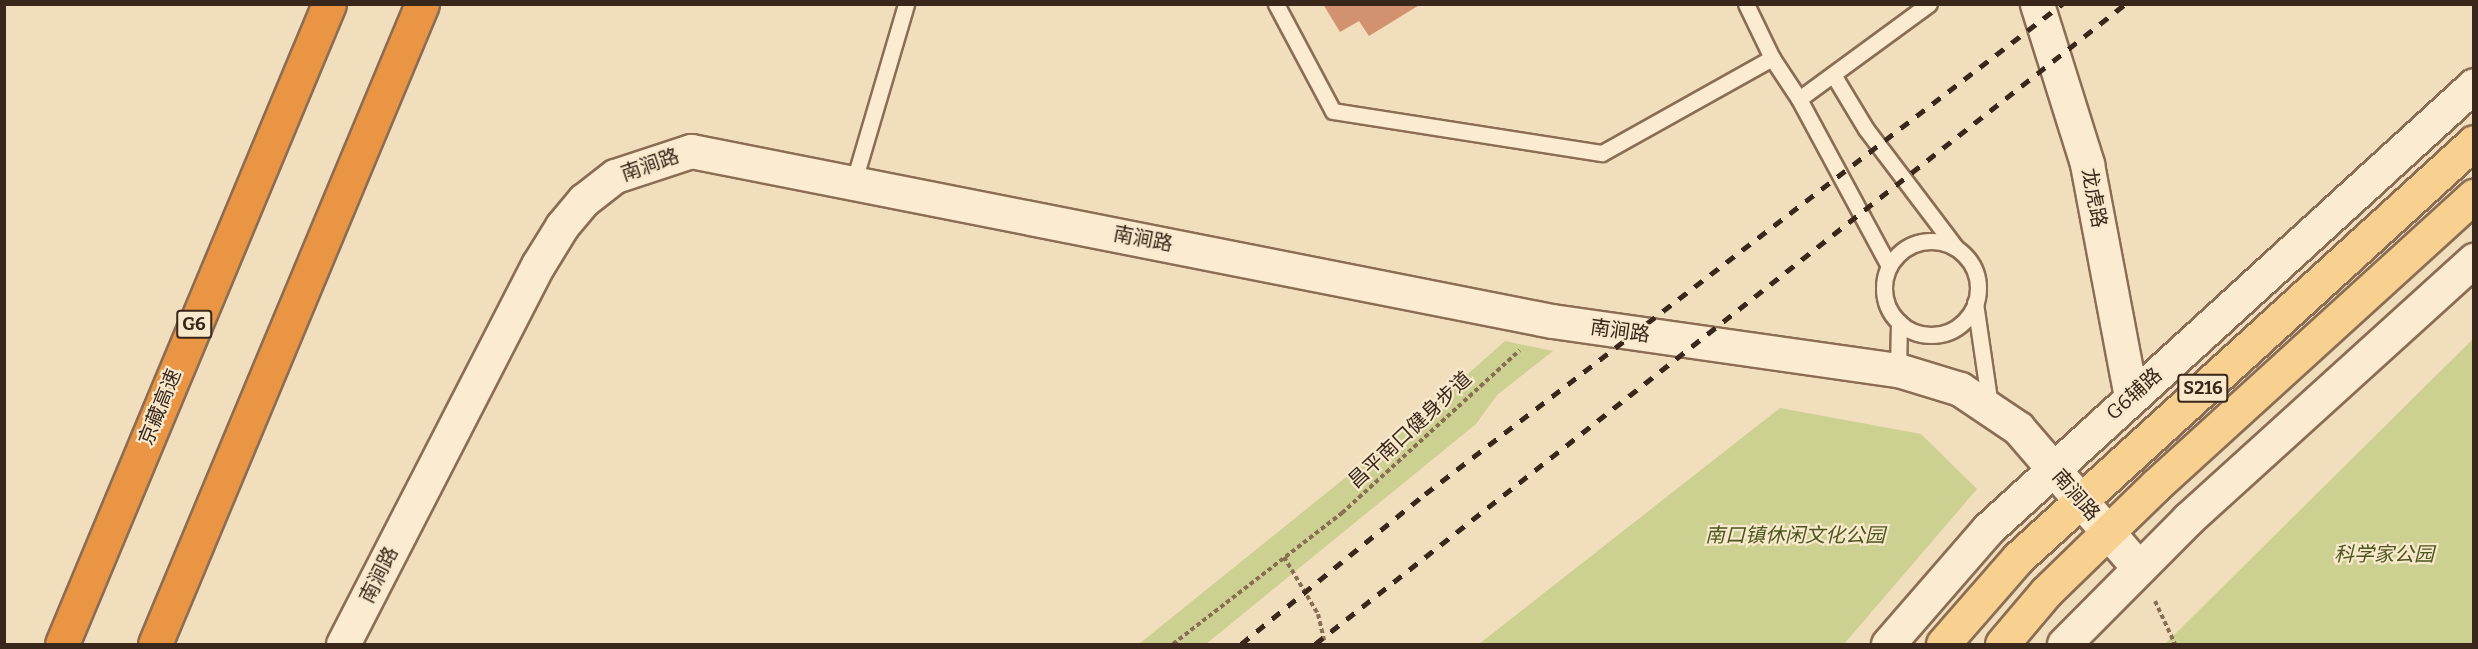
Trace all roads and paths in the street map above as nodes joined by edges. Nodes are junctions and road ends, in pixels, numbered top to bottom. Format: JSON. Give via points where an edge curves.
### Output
{"nodes":[{"id":1,"x":328,"y":4,"type":"edge"},
{"id":2,"x":422,"y":4,"type":"edge"},
{"id":3,"x":906,"y":4,"type":"edge"},
{"id":4,"x":1276,"y":4,"type":"edge"},
{"id":5,"x":1746,"y":4,"type":"edge"},
{"id":6,"x":1929,"y":4,"type":"edge"},
{"id":7,"x":2037,"y":4,"type":"edge"},
{"id":8,"x":1772,"y":58,"type":"junction"},
{"id":9,"x":1834,"y":75,"type":"junction"},
{"id":10,"x":2474,"y":85,"type":"edge"},
{"id":11,"x":1799,"y":99,"type":"junction"},
{"id":12,"x":2474,"y":142,"type":"edge"},
{"id":13,"x":854,"y":181,"type":"junction"},
{"id":14,"x":2474,"y":196,"type":"edge"},
{"id":15,"x":1956,"y":248,"type":"junction"},
{"id":16,"x":2474,"y":260,"type":"edge"},
{"id":17,"x":1889,"y":266,"type":"junction"},
{"id":18,"x":1975,"y":303,"type":"junction"},
{"id":19,"x":1552,"y":321,"type":"junction"},
{"id":20,"x":1899,"y":322,"type":"junction"},
{"id":21,"x":1898,"y":370,"type":"junction"},
{"id":22,"x":2131,"y":397,"type":"junction"},
{"id":23,"x":1991,"y":409,"type":"junction"},
{"id":24,"x":2053,"y":469,"type":"junction"},
{"id":25,"x":2080,"y":500,"type":"junction"},
{"id":26,"x":2108,"y":532,"type":"junction"},
{"id":27,"x":1284,"y":557,"type":"junction"},
{"id":28,"x":2139,"y":568,"type":"junction"},
{"id":29,"x":62,"y":645,"type":"edge"},
{"id":30,"x":155,"y":645,"type":"edge"},
{"id":31,"x":343,"y":645,"type":"edge"},
{"id":32,"x":1173,"y":645,"type":"edge"},
{"id":33,"x":1326,"y":645,"type":"edge"},
{"id":34,"x":1888,"y":645,"type":"edge"},
{"id":35,"x":1943,"y":645,"type":"edge"},
{"id":36,"x":2002,"y":645,"type":"edge"},
{"id":37,"x":2064,"y":645,"type":"edge"},
{"id":38,"x":2175,"y":645,"type":"edge"}],
"edges":[{"from":1,"to":29,"type":"highway","name":"京藏高速","number":"G6"},
{"from":2,"to":30,"type":"highway"},
{"from":3,"to":13,"type":"lane"},
{"from":4,"to":8,"type":"lane","via":[[1333,111],[1602,153]]},
{"from":5,"to":8,"type":"lane"},
{"from":6,"to":9,"type":"lane"},
{"from":7,"to":22,"type":"main road","name":"龙虎路","via":[[2088,164]]},
{"from":8,"to":11,"type":"lane"},
{"from":9,"to":11,"type":"lane"},
{"from":9,"to":15,"type":"lane","via":[[1866,129]]},
{"from":10,"to":22,"type":"main road","name":"G6辅路","number":"S216"},
{"from":11,"to":17,"type":"lane"},
{"from":12,"to":25,"type":"main road","number":"S216"},
{"from":13,"to":19,"type":"main road","name":"南涧路"},
{"from":13,"to":31,"type":"main road","name":"南涧路","via":[[691,151],[615,176],[584,200],[538,265]]},
{"from":14,"to":26,"type":"main road","number":"S216"},
{"from":15,"to":17,"type":"lane","via":[[1941,242],[1918,243],[1898,254]]},
{"from":15,"to":18,"type":"lane","via":[[1975,272]]},
{"from":16,"to":28,"type":"main road"},
{"from":17,"to":20,"type":"lane","via":[[1884,296]]},
{"from":18,"to":20,"type":"lane","via":[[1967,317],[1941,334],[1926,335]]},
{"from":18,"to":23,"type":"lane"},
{"from":19,"to":21,"type":"main road","name":"南涧路"},
{"from":19,"to":27,"type":"path","name":"昌平南口健身步道","via":[[1342,513]]},
{"from":20,"to":21,"type":"lane"},
{"from":21,"to":23,"type":"main road","name":"南涧路","via":[[1960,389]]},
{"from":22,"to":24,"type":"main road","name":"G6辅路","number":"S216"},
{"from":23,"to":24,"type":"main road","name":"南涧路","via":[[2018,428]]},
{"from":24,"to":25,"type":"main road","name":"南涧路"},
{"from":24,"to":34,"type":"main road","name":"G6辅路","number":"S216","via":[[1988,529]]},
{"from":25,"to":26,"type":"main road","name":"南涧路"},
{"from":25,"to":35,"type":"main road","number":"S216","via":[[2018,558]]},
{"from":26,"to":28,"type":"main road","name":"南涧路"},
{"from":26,"to":36,"type":"main road","number":"S216","via":[[2046,592]]},
{"from":27,"to":32,"type":"path","name":"昌平南口健身步道"},
{"from":27,"to":33,"type":"path","via":[[1318,614]]},
{"from":28,"to":37,"type":"main road"},
{"from":28,"to":38,"type":"path"}]}
